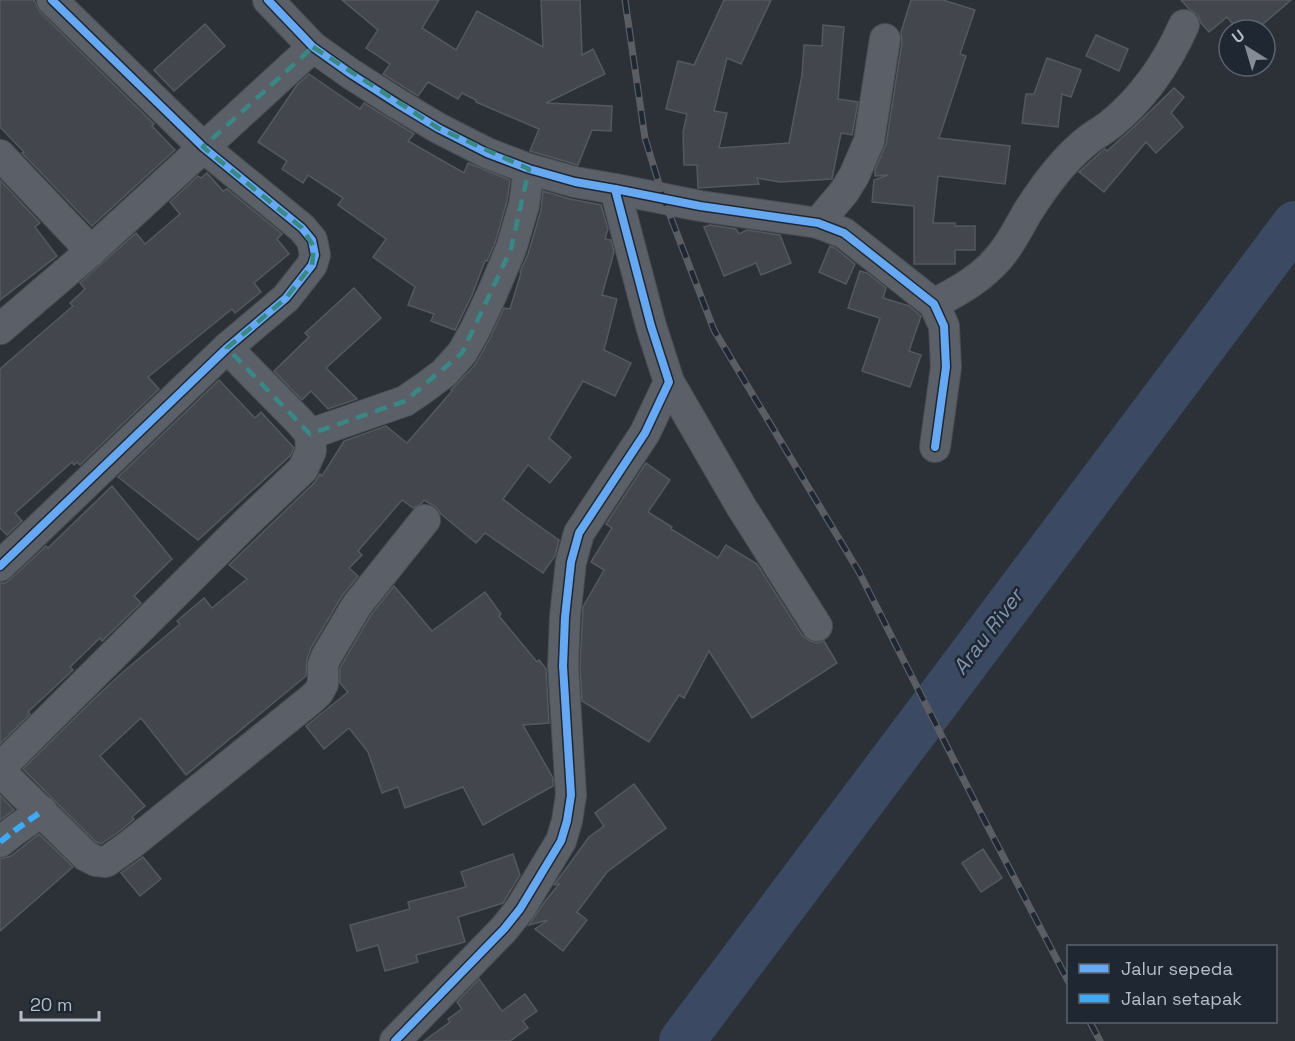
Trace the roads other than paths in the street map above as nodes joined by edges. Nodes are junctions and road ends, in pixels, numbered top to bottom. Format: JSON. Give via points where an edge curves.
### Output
{"nodes":[{"id":1,"x":52,"y":0,"type":"edge"},
{"id":2,"x":268,"y":0,"type":"edge"},
{"id":3,"x":1184,"y":26,"type":"dead end"},
{"id":4,"x":885,"y":39,"type":"dead end"},
{"id":5,"x":313,"y":47,"type":"junction"},
{"id":6,"x":203,"y":147,"type":"junction"},
{"id":7,"x":0,"y":155,"type":"edge"},
{"id":8,"x":529,"y":169,"type":"junction"},
{"id":9,"x":615,"y":189,"type":"junction"},
{"id":10,"x":819,"y":223,"type":"junction"},
{"id":11,"x":92,"y":251,"type":"junction"},
{"id":12,"x":934,"y":304,"type":"junction"},
{"id":13,"x":0,"y":328,"type":"edge"},
{"id":14,"x":227,"y":348,"type":"junction"},
{"id":15,"x":669,"y":382,"type":"junction"},
{"id":16,"x":310,"y":434,"type":"junction"},
{"id":17,"x":935,"y":447,"type":"dead end"},
{"id":18,"x":425,"y":520,"type":"dead end"},
{"id":19,"x":0,"y":566,"type":"edge"},
{"id":20,"x":817,"y":626,"type":"dead end"},
{"id":21,"x":0,"y":769,"type":"edge"},
{"id":22,"x":42,"y":811,"type":"junction"},
{"id":23,"x":0,"y":842,"type":"edge"},
{"id":24,"x":395,"y":1041,"type":"edge"}],
"edges":[{"from":1,"to":6,"type":"street"},
{"from":2,"to":5,"type":"street"},
{"from":3,"to":12,"type":"street","via":[[1144,90],[1061,166],[992,265],[975,281]]},
{"from":4,"to":10,"type":"street","via":[[869,141],[849,184]]},
{"from":5,"to":6,"type":"street"},
{"from":5,"to":8,"type":"street","via":[[438,128]]},
{"from":6,"to":11,"type":"street"},
{"from":6,"to":14,"type":"street","via":[[302,228],[312,240],[315,255],[312,265],[286,298]]},
{"from":7,"to":11,"type":"street"},
{"from":8,"to":9,"type":"street"},
{"from":8,"to":16,"type":"street","via":[[524,205],[511,249],[462,353],[444,373],[405,401]]},
{"from":9,"to":10,"type":"street"},
{"from":9,"to":15,"type":"street"},
{"from":10,"to":12,"type":"street","via":[[844,233]]},
{"from":11,"to":13,"type":"street"},
{"from":12,"to":17,"type":"street","via":[[945,326],[946,367]]},
{"from":14,"to":16,"type":"street"},
{"from":14,"to":19,"type":"street"},
{"from":15,"to":20,"type":"street"},
{"from":15,"to":24,"type":"street","via":[[645,433],[579,533],[571,562],[563,666],[571,795],[561,841],[520,909]]},
{"from":16,"to":21,"type":"street","via":[[311,451],[303,469]]},
{"from":18,"to":22,"type":"street","via":[[343,627],[324,661],[323,684],[318,693],[130,845],[106,862],[96,861],[86,856]]},
{"from":21,"to":22,"type":"street"},
{"from":22,"to":23,"type":"street"}]}
